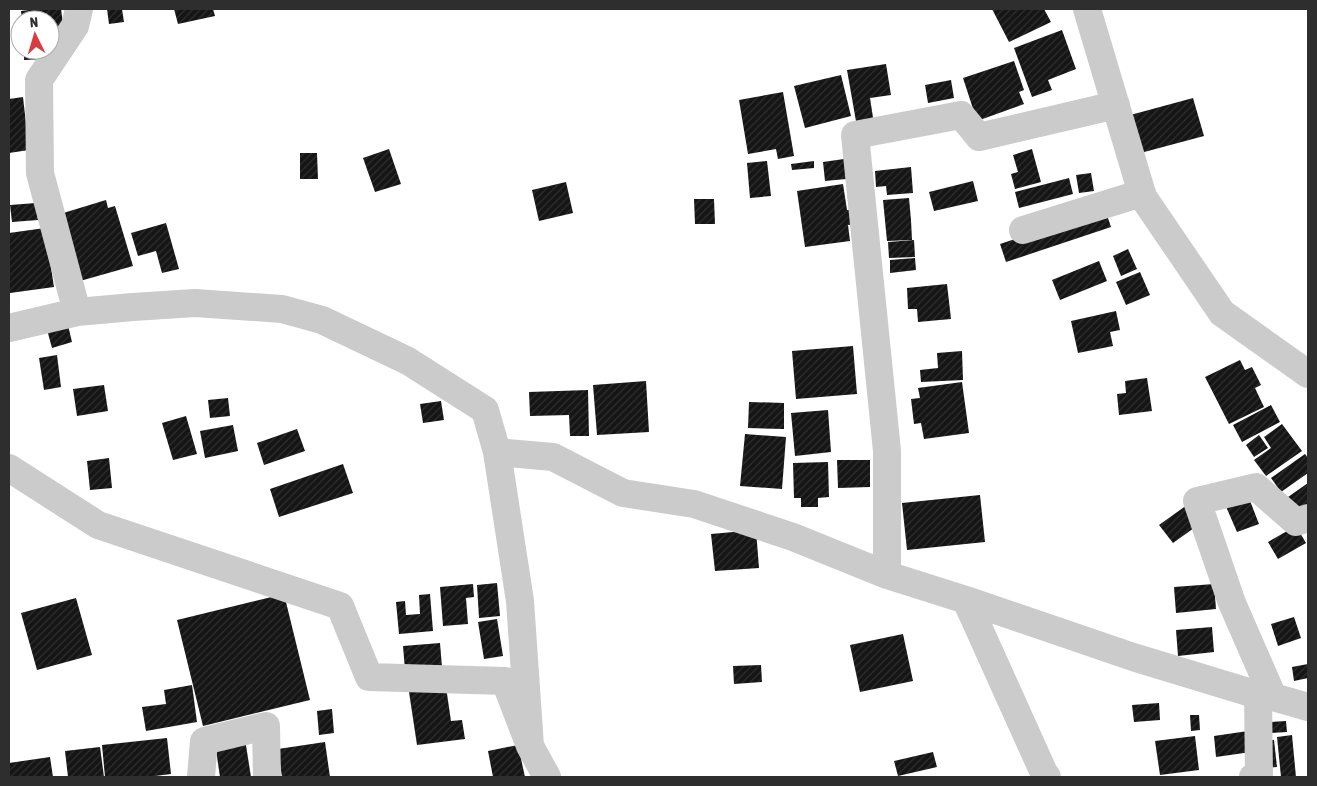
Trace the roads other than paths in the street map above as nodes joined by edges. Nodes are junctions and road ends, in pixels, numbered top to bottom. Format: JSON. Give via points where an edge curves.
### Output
{"nodes":[{"id":1,"x":79,"y":9,"type":"edge"},
{"id":2,"x":1087,"y":9,"type":"edge"},
{"id":3,"x":1116,"y":106,"type":"junction"},
{"id":4,"x":1142,"y":193,"type":"junction"},
{"id":5,"x":1023,"y":230,"type":"dead end"},
{"id":6,"x":77,"y":312,"type":"junction"},
{"id":7,"x":9,"y":328,"type":"edge"},
{"id":8,"x":1308,"y":374,"type":"edge"},
{"id":9,"x":497,"y":452,"type":"junction"},
{"id":10,"x":9,"y":468,"type":"edge"},
{"id":11,"x":1308,"y":518,"type":"edge"},
{"id":12,"x":887,"y":575,"type":"junction"},
{"id":13,"x":966,"y":600,"type":"junction"},
{"id":14,"x":1266,"y":696,"type":"junction"},
{"id":15,"x":1308,"y":707,"type":"edge"},
{"id":16,"x":530,"y":746,"type":"junction"},
{"id":17,"x":1041,"y":776,"type":"edge"},
{"id":18,"x":201,"y":777,"type":"edge"},
{"id":19,"x":266,"y":777,"type":"edge"},
{"id":20,"x":546,"y":777,"type":"edge"},
{"id":21,"x":1253,"y":777,"type":"edge"}],
"edges":[{"from":1,"to":6,"type":"street","via":[[75,26],[39,80],[40,173]]},
{"from":2,"to":3,"type":"street"},
{"from":3,"to":4,"type":"street"},
{"from":3,"to":12,"type":"street","via":[[979,137],[961,115],[855,135],[887,451]]},
{"from":4,"to":5,"type":"street"},
{"from":4,"to":8,"type":"street","via":[[1222,313]]},
{"from":6,"to":7,"type":"street"},
{"from":6,"to":9,"type":"street","via":[[195,303],[282,309],[322,320],[408,361],[485,410]]},
{"from":9,"to":12,"type":"street","via":[[553,457],[623,492],[694,504],[793,537]]},
{"from":9,"to":16,"type":"street","via":[[520,601]]},
{"from":10,"to":16,"type":"street","via":[[98,525],[340,606],[369,677],[505,681]]},
{"from":11,"to":14,"type":"street","via":[[1296,522],[1256,487],[1197,501]]},
{"from":12,"to":13,"type":"street"},
{"from":13,"to":14,"type":"street","via":[[1133,657]]},
{"from":13,"to":17,"type":"street"},
{"from":14,"to":15,"type":"street"},
{"from":14,"to":21,"type":"street","via":[[1259,776]]},
{"from":16,"to":20,"type":"street"},
{"from":18,"to":19,"type":"street","via":[[204,741],[266,726]]}]}
